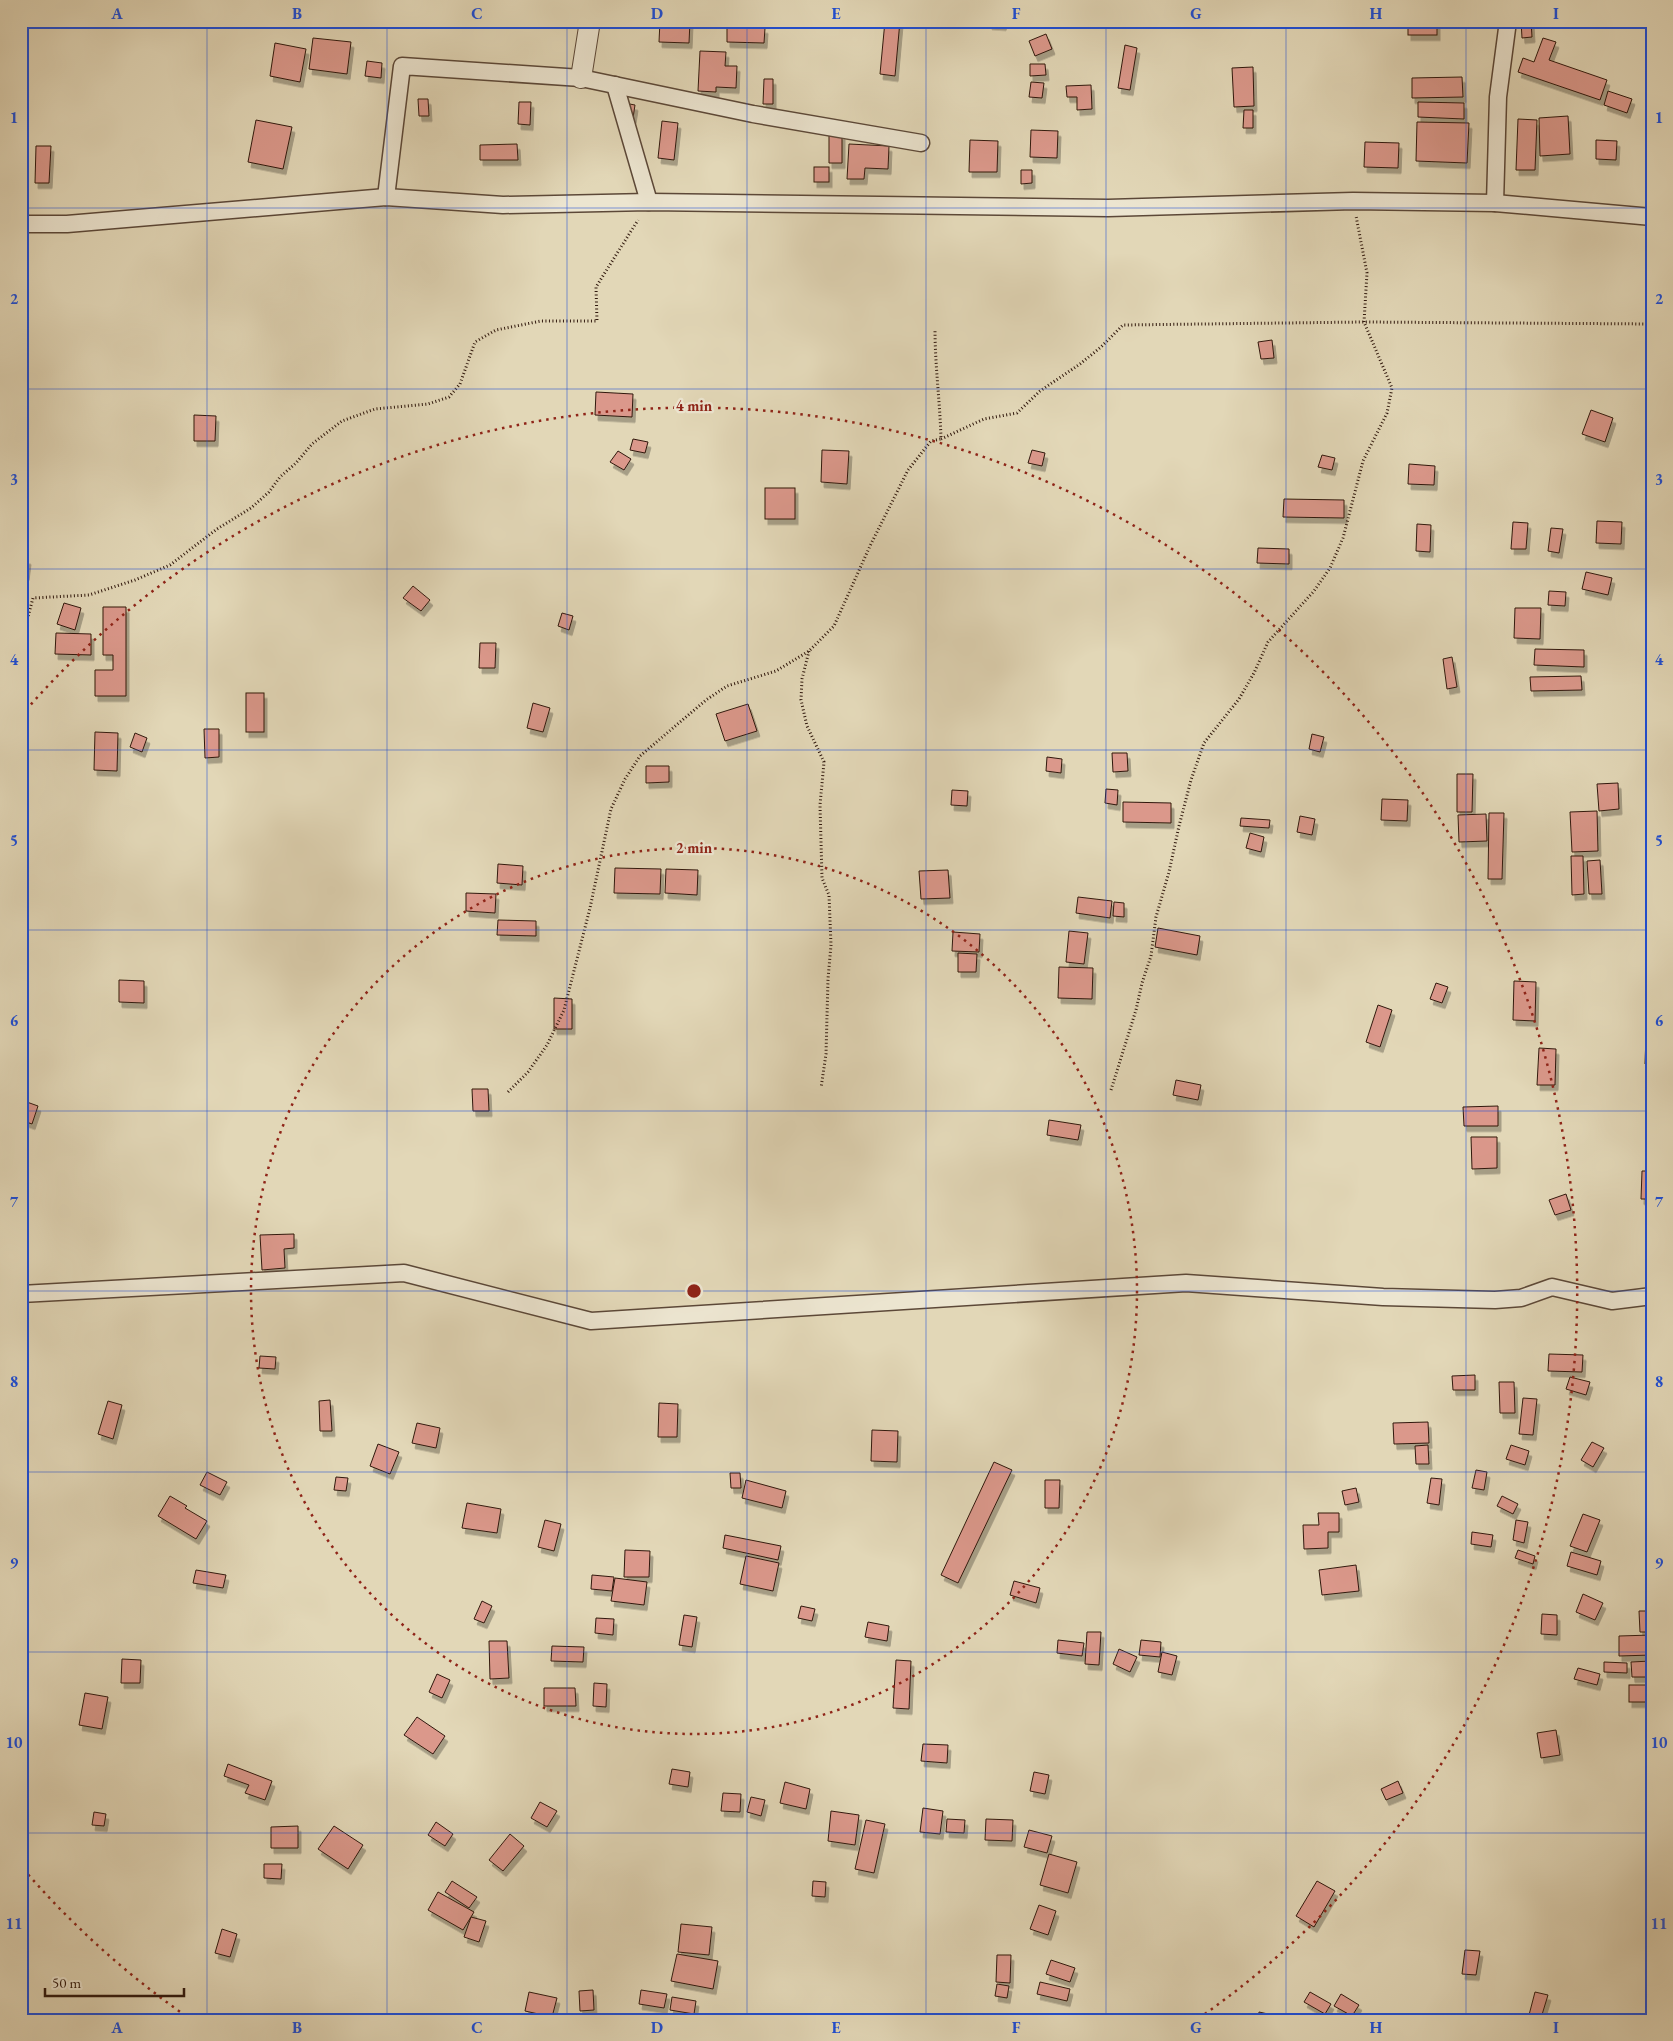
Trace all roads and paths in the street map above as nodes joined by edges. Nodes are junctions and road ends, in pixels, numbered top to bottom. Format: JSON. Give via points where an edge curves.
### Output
{"nodes":[{"id":1,"x":590,"y":21,"type":"edge"},
{"id":2,"x":1508,"y":21,"type":"edge"},
{"id":3,"x":581,"y":78,"type":"junction"},
{"id":4,"x":615,"y":85,"type":"junction"},
{"id":5,"x":921,"y":143,"type":"dead end"},
{"id":6,"x":386,"y":197,"type":"junction"},
{"id":7,"x":1353,"y":201,"type":"junction"},
{"id":8,"x":649,"y":202,"type":"junction"},
{"id":9,"x":1494,"y":203,"type":"junction"},
{"id":10,"x":1652,"y":217,"type":"edge"},
{"id":11,"x":21,"y":224,"type":"edge"},
{"id":12,"x":1364,"y":322,"type":"junction"},
{"id":13,"x":1652,"y":324,"type":"edge"},
{"id":14,"x":935,"y":329,"type":"dead end"},
{"id":15,"x":941,"y":439,"type":"junction"},
{"id":16,"x":21,"y":643,"type":"edge"},
{"id":17,"x":809,"y":651,"type":"junction"},
{"id":18,"x":822,"y":1088,"type":"dead end"},
{"id":19,"x":1111,"y":1090,"type":"dead end"},
{"id":20,"x":508,"y":1092,"type":"dead end"},
{"id":21,"x":21,"y":1294,"type":"edge"},
{"id":22,"x":1652,"y":1296,"type":"edge"}],
"edges":[{"from":1,"to":3,"type":"street"},
{"from":2,"to":9,"type":"street","via":[[1498,98]]},
{"from":3,"to":4,"type":"street"},
{"from":3,"to":6,"type":"street","via":[[402,66]]},
{"from":4,"to":5,"type":"street","via":[[753,114]]},
{"from":4,"to":8,"type":"street"},
{"from":6,"to":8,"type":"street","via":[[503,205]]},
{"from":6,"to":11,"type":"street","via":[[77,223]]},
{"from":7,"to":8,"type":"street","via":[[1108,208]]},
{"from":7,"to":9,"type":"street"},
{"from":7,"to":12,"type":"path","via":[[1368,273]]},
{"from":8,"to":16,"type":"path","via":[[596,287],[597,321],[541,321],[496,330],[475,342],[460,384],[449,397],[428,404],[375,409],[342,422],[312,444],[251,508],[170,565],[89,595],[33,598]]},
{"from":9,"to":10,"type":"street"},
{"from":12,"to":13,"type":"path"},
{"from":12,"to":15,"type":"path","via":[[1123,324],[1101,348],[1040,391],[1016,413],[984,419]]},
{"from":12,"to":19,"type":"path","via":[[1392,388],[1387,413],[1364,461],[1343,538],[1330,568],[1314,591],[1268,642],[1239,699],[1204,743],[1191,780],[1156,918],[1151,956]]},
{"from":14,"to":15,"type":"path"},
{"from":15,"to":17,"type":"path","via":[[931,441],[908,470],[834,626]]},
{"from":17,"to":18,"type":"path","via":[[801,700],[807,726],[824,762],[820,805],[822,878],[829,895],[831,945]]},
{"from":17,"to":20,"type":"path","via":[[776,671],[727,686],[640,756],[611,810],[564,1010],[547,1045],[528,1072]]},
{"from":21,"to":22,"type":"street","via":[[404,1273],[591,1321],[1186,1283],[1420,1298],[1521,1298],[1552,1287],[1612,1300]]}]}
